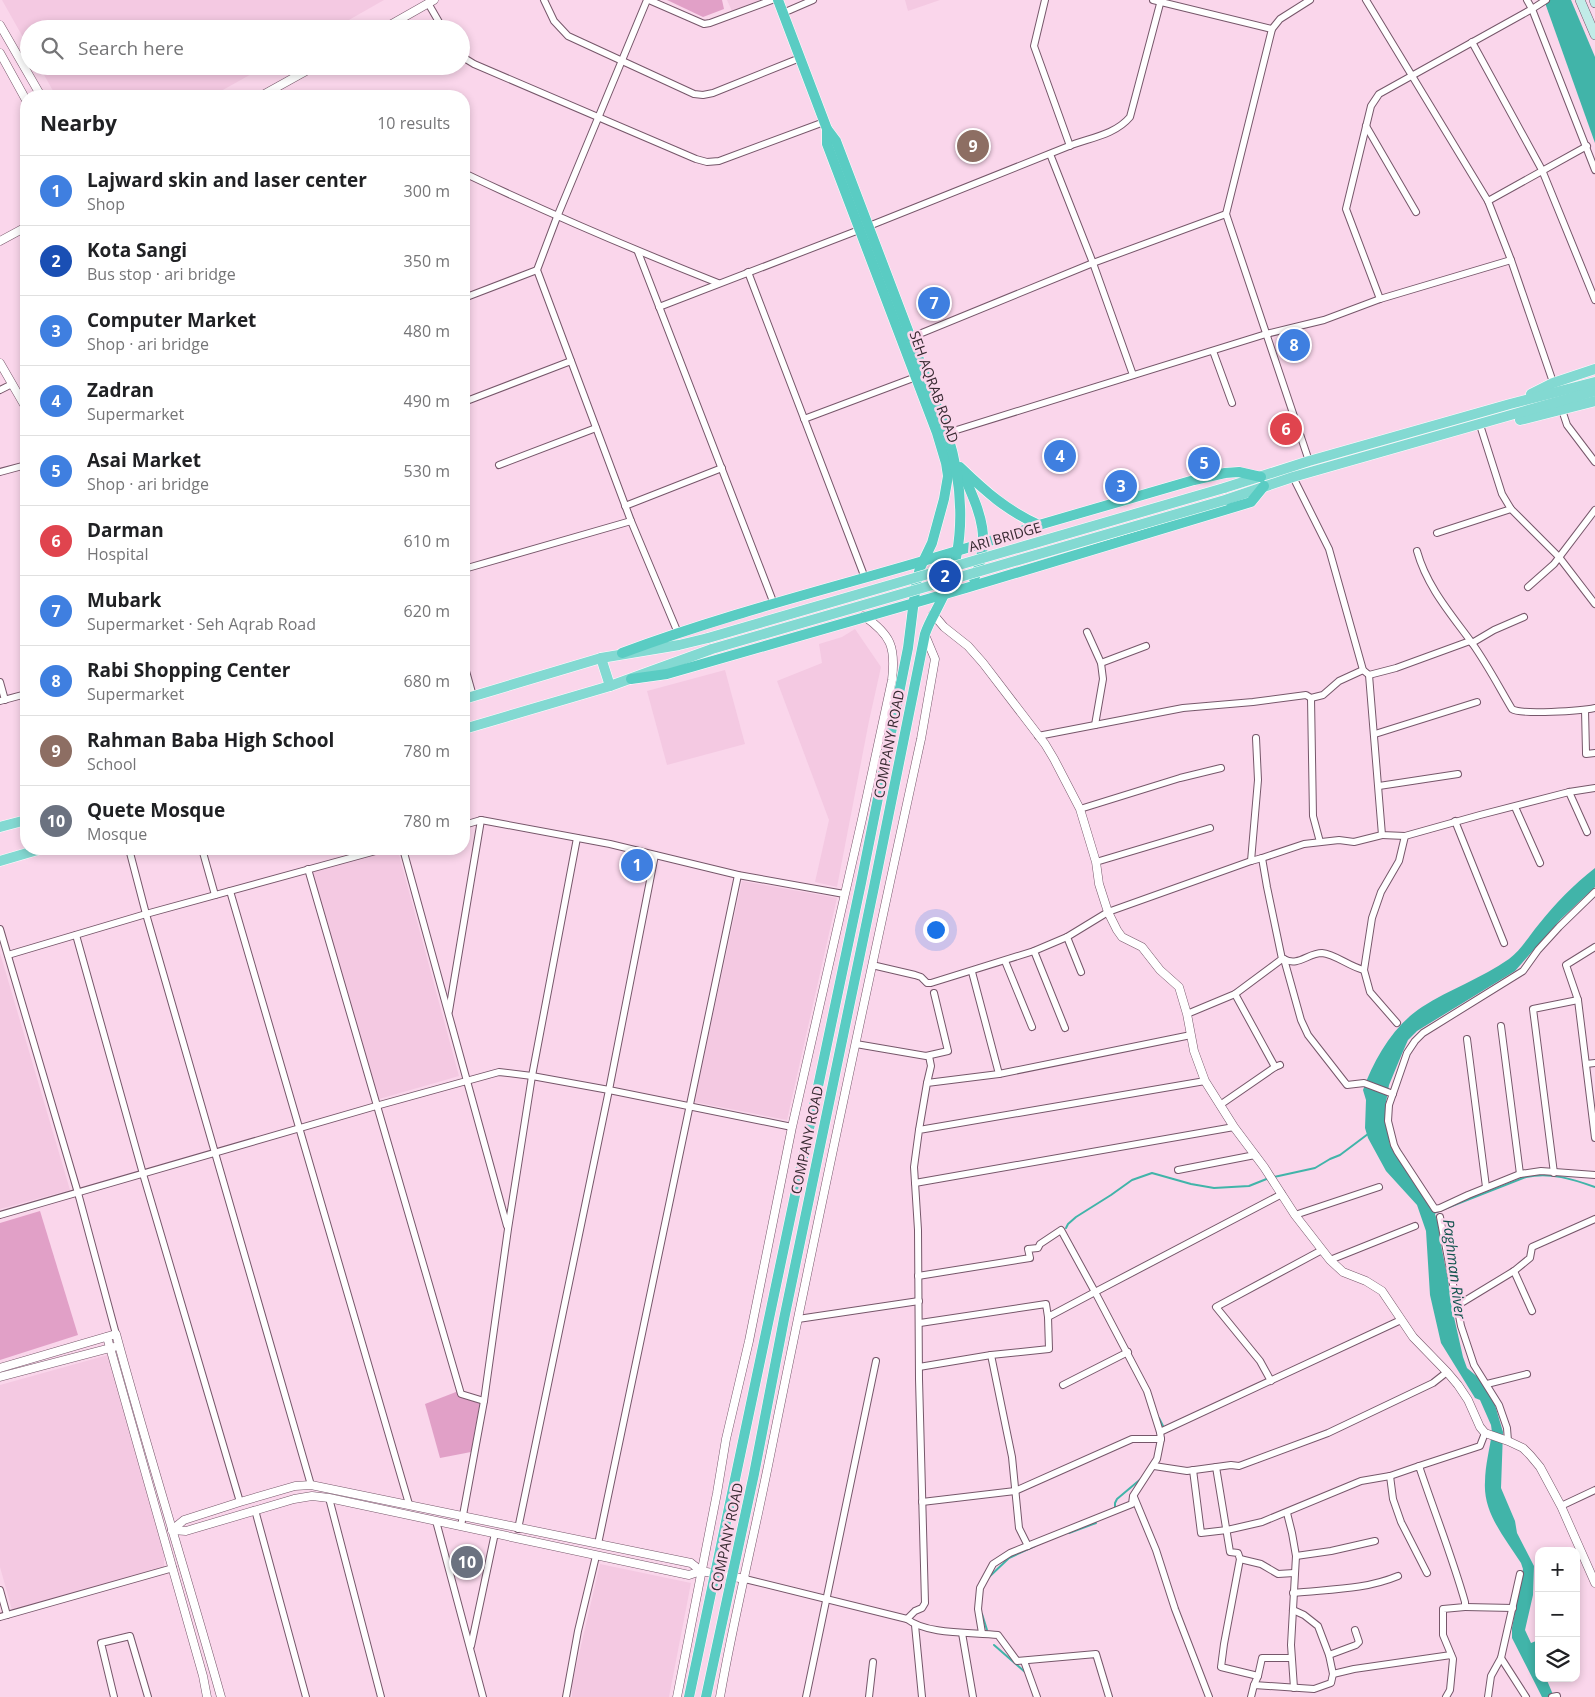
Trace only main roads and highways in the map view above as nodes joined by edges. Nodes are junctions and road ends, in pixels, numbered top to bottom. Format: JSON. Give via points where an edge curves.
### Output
{"nodes":[{"id":1,"x":778,"y":0,"type":"edge"},
{"id":2,"x":1580,"y":0,"type":"edge"},
{"id":3,"x":1595,"y":35,"type":"edge"},
{"id":4,"x":864,"y":228,"type":"junction"},
{"id":5,"x":1595,"y":369,"type":"edge"},
{"id":6,"x":1595,"y":382,"type":"edge"},
{"id":7,"x":1595,"y":391,"type":"edge"},
{"id":8,"x":1558,"y":396,"type":"junction"},
{"id":9,"x":1595,"y":401,"type":"edge"},
{"id":10,"x":1414,"y":432,"type":"junction"},
{"id":11,"x":1415,"y":443,"type":"junction"},
{"id":12,"x":958,"y":464,"type":"junction"},
{"id":13,"x":1263,"y":481,"type":"junction"},
{"id":14,"x":1039,"y":525,"type":"junction"},
{"id":15,"x":984,"y":544,"type":"junction"},
{"id":16,"x":956,"y":552,"type":"junction"},
{"id":17,"x":923,"y":561,"type":"junction"},
{"id":18,"x":970,"y":586,"type":"junction"},
{"id":19,"x":945,"y":592,"type":"junction"},
{"id":20,"x":913,"y":602,"type":"junction"},
{"id":21,"x":622,"y":653,"type":"junction"},
{"id":22,"x":601,"y":658,"type":"junction"},
{"id":23,"x":631,"y":679,"type":"junction"},
{"id":24,"x":610,"y":686,"type":"junction"},
{"id":25,"x":470,"y":696,"type":"edge"},
{"id":26,"x":470,"y":727,"type":"edge"},
{"id":27,"x":20,"y":822,"type":"edge"},
{"id":28,"x":0,"y":827,"type":"edge"},
{"id":29,"x":21,"y":855,"type":"edge"},
{"id":30,"x":0,"y":861,"type":"edge"},
{"id":31,"x":689,"y":1697,"type":"edge"},
{"id":32,"x":706,"y":1697,"type":"edge"}],
"edges":[{"from":1,"to":4,"type":"highway","name":"SEH AQRAB ROAD","via":[[826,125],[828,144]]},
{"from":2,"to":3,"type":"main road"},
{"from":4,"to":12,"type":"highway","name":"SEH AQRAB ROAD","via":[[912,337]]},
{"from":4,"to":17,"type":"highway","name":"SEH AQRAB ROAD","via":[[943,452],[948,476],[939,521]]},
{"from":5,"to":8,"type":"main road"},
{"from":6,"to":8,"type":"main road"},
{"from":7,"to":8,"type":"main road"},
{"from":8,"to":9,"type":"main road"},
{"from":8,"to":10,"type":"main road","via":[[1510,404]]},
{"from":8,"to":11,"type":"main road","via":[[1480,425]]},
{"from":10,"to":11,"type":"main road"},
{"from":10,"to":13,"type":"main road","via":[[1309,462]]},
{"from":11,"to":13,"type":"main road","via":[[1293,477]]},
{"from":12,"to":14,"type":"highway","via":[[994,499]]},
{"from":12,"to":15,"type":"highway","via":[[977,508]]},
{"from":12,"to":16,"type":"highway","name":"SEH AQRAB ROAD","via":[[960,502]]},
{"from":13,"to":14,"type":"highway","via":[[1239,472],[1217,475]]},
{"from":13,"to":18,"type":"highway","via":[[1250,502]]},
{"from":13,"to":21,"type":"main road","name":"ARI BRIDGE","bridge":true,"via":[[1224,488],[708,638]]},
{"from":13,"to":23,"type":"main road","bridge":true,"via":[[1225,500],[712,649]]},
{"from":14,"to":15,"type":"highway"},
{"from":15,"to":16,"type":"highway"},
{"from":15,"to":18,"type":"highway"},
{"from":16,"to":17,"type":"highway"},
{"from":16,"to":19,"type":"highway","name":"SEH AQRAB ROAD"},
{"from":17,"to":20,"type":"highway","name":"SEH AQRAB ROAD"},
{"from":17,"to":21,"type":"highway","via":[[678,633]]},
{"from":18,"to":19,"type":"highway"},
{"from":19,"to":20,"type":"highway"},
{"from":19,"to":32,"type":"highway","name":"COMPANY ROAD","via":[[925,634]]},
{"from":20,"to":23,"type":"highway","via":[[667,674]]},
{"from":20,"to":31,"type":"highway","name":"COMPANY ROAD","via":[[908,648],[861,883]]},
{"from":21,"to":22,"type":"main road","name":"ARI BRIDGE"},
{"from":22,"to":24,"type":"main road"},
{"from":22,"to":25,"type":"main road","name":"ARI BRIDGE"},
{"from":23,"to":24,"type":"main road"},
{"from":24,"to":26,"type":"main road"},
{"from":27,"to":28,"type":"main road"},
{"from":29,"to":30,"type":"main road"}]}
